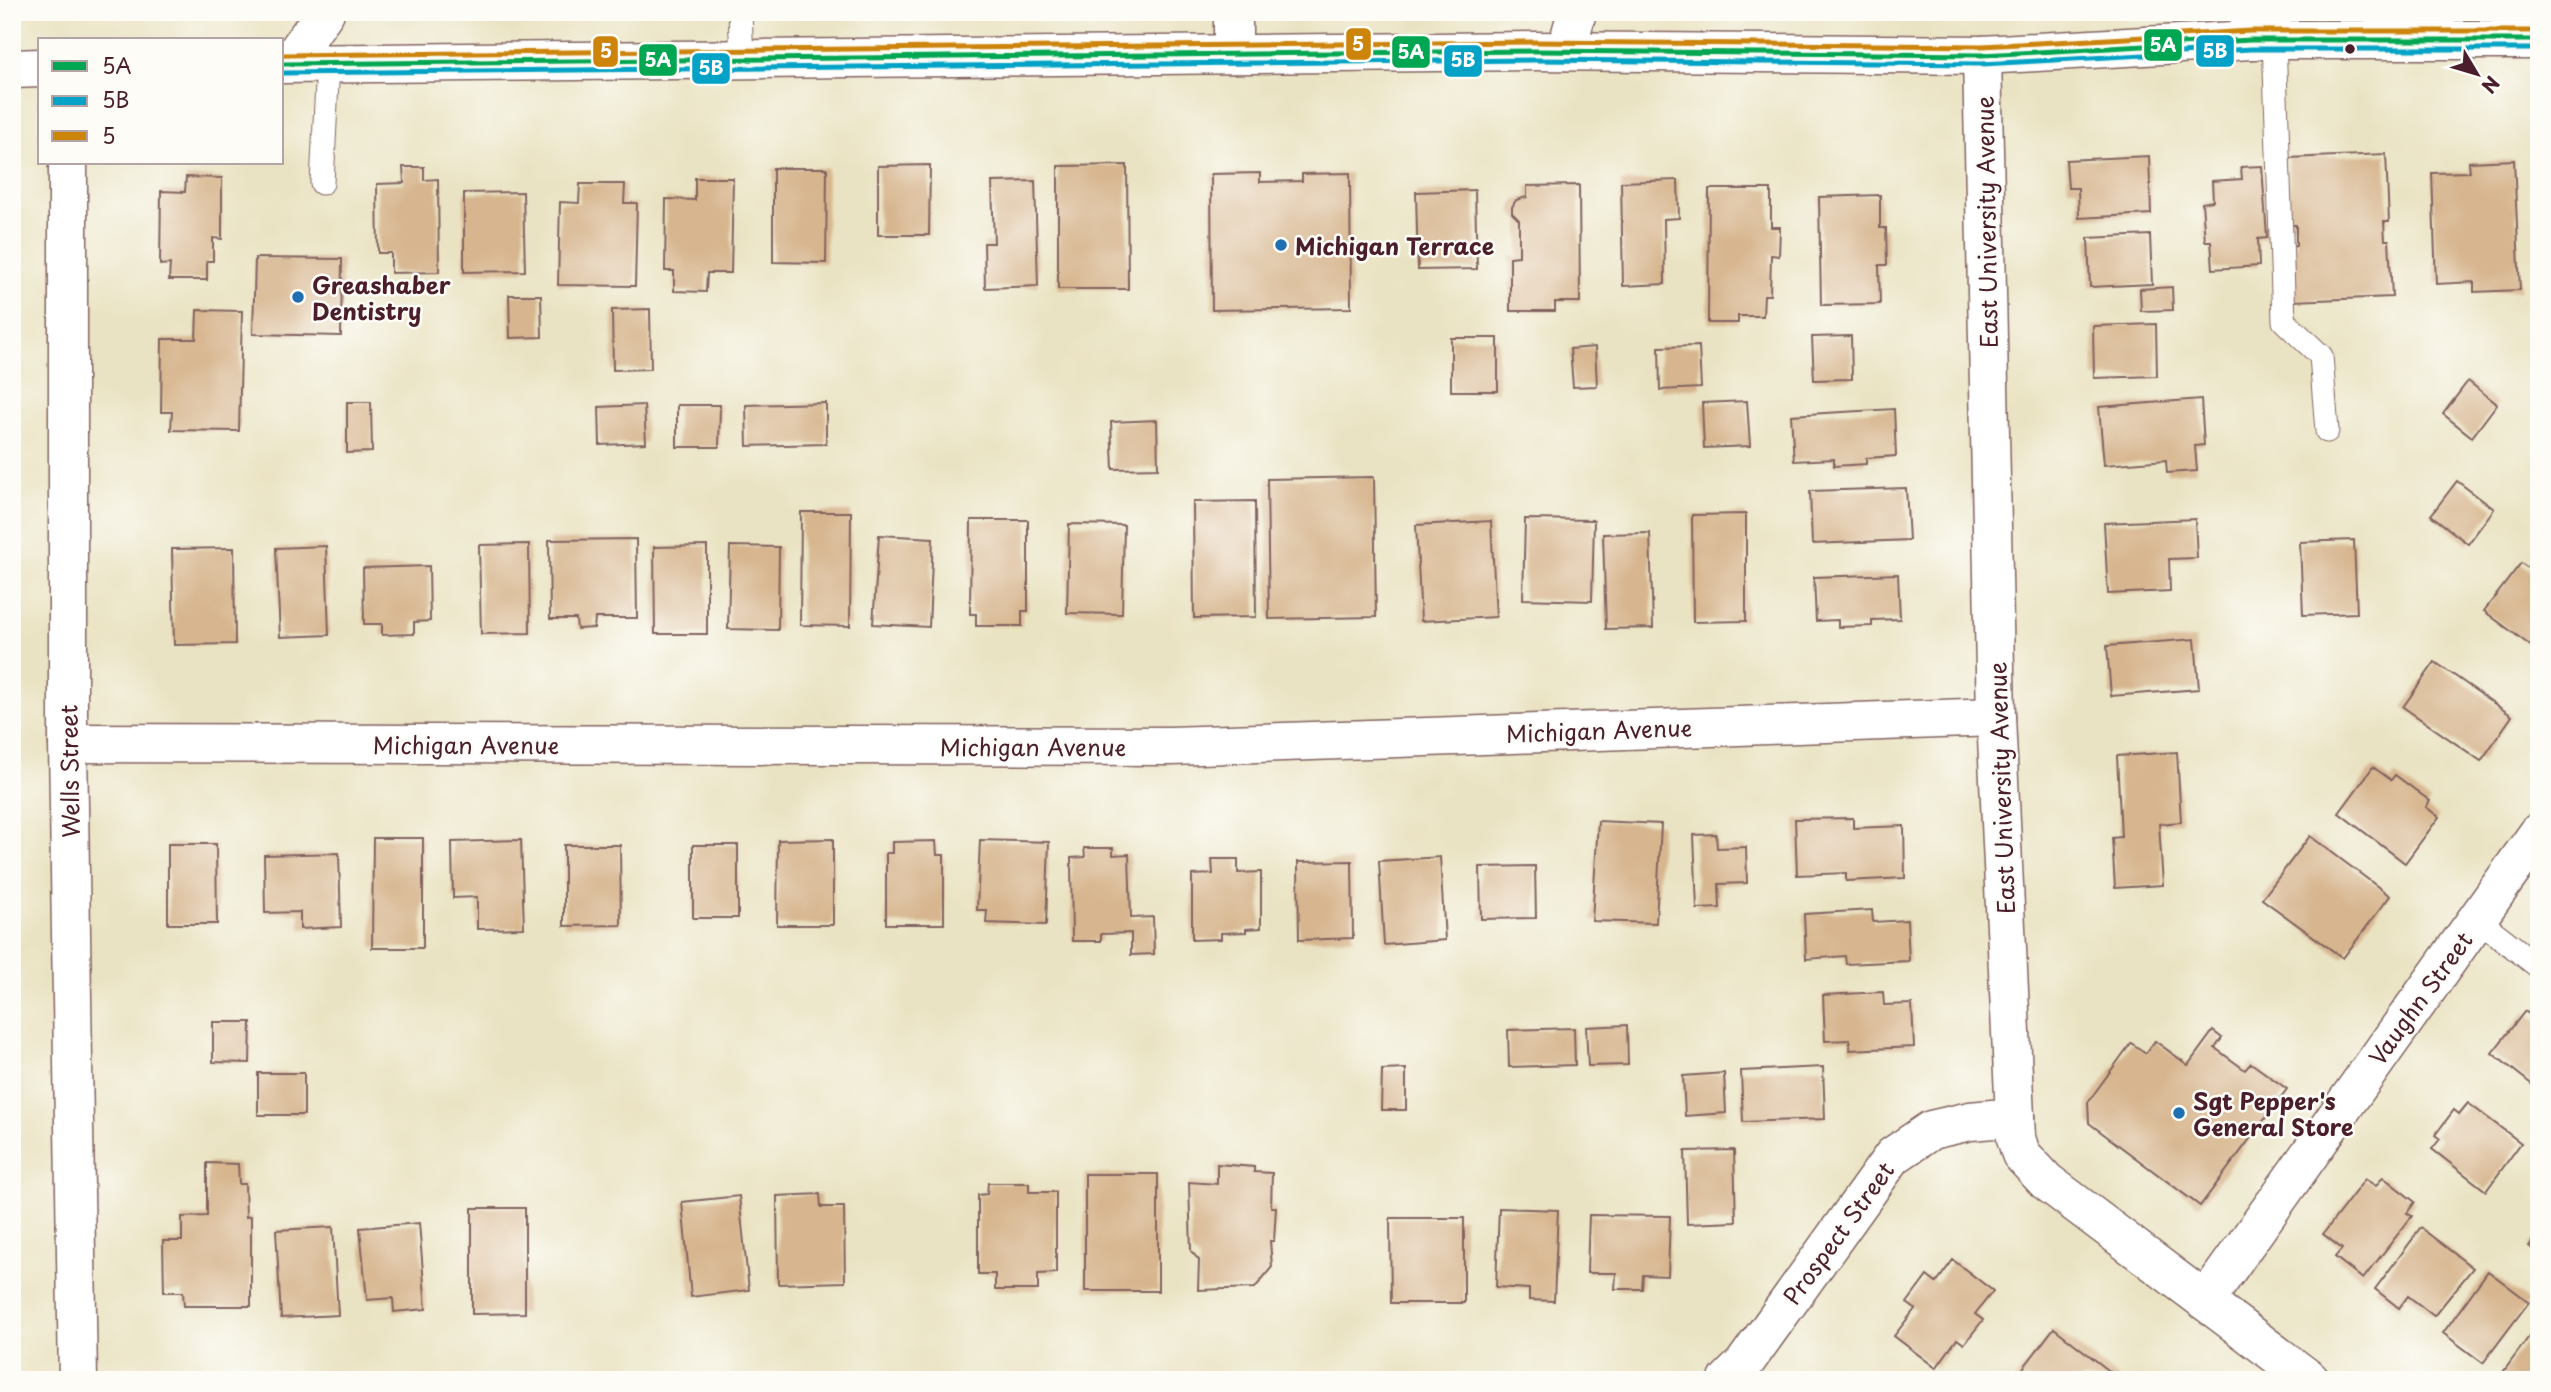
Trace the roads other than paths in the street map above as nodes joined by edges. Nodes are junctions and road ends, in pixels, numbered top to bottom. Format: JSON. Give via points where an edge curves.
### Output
{"nodes":[{"id":1,"x":325,"y":12,"type":"edge"},
{"id":2,"x":740,"y":12,"type":"edge"},
{"id":3,"x":1233,"y":12,"type":"edge"},
{"id":4,"x":1577,"y":12,"type":"edge"},
{"id":5,"x":2258,"y":31,"type":"edge"},
{"id":6,"x":2539,"y":40,"type":"edge"},
{"id":7,"x":1566,"y":51,"type":"junction"},
{"id":8,"x":1233,"y":54,"type":"junction"},
{"id":9,"x":1982,"y":55,"type":"junction"},
{"id":10,"x":743,"y":59,"type":"junction"},
{"id":11,"x":328,"y":63,"type":"junction"},
{"id":12,"x":285,"y":64,"type":"edge"},
{"id":13,"x":38,"y":68,"type":"edge"},
{"id":14,"x":12,"y":69,"type":"edge"},
{"id":15,"x":68,"y":164,"type":"edge"},
{"id":16,"x":321,"y":183,"type":"dead end"},
{"id":17,"x":2327,"y":431,"type":"dead end"},
{"id":18,"x":1996,"y":717,"type":"junction"},
{"id":19,"x":68,"y":743,"type":"junction"},
{"id":20,"x":2539,"y":832,"type":"edge"},
{"id":21,"x":2477,"y":919,"type":"junction"},
{"id":22,"x":2539,"y":967,"type":"edge"},
{"id":23,"x":2015,"y":1117,"type":"junction"},
{"id":24,"x":2205,"y":1301,"type":"junction"},
{"id":25,"x":78,"y":1380,"type":"edge"},
{"id":26,"x":1728,"y":1380,"type":"edge"},
{"id":27,"x":2310,"y":1380,"type":"edge"}],
"edges":[{"from":1,"to":12,"type":"street"},
{"from":2,"to":10,"type":"lane"},
{"from":3,"to":8,"type":"street"},
{"from":4,"to":7,"type":"street"},
{"from":5,"to":6,"type":"street"},
{"from":5,"to":9,"type":"street"},
{"from":5,"to":17,"type":"lane","via":[[2284,321],[2321,356]]},
{"from":7,"to":8,"type":"street"},
{"from":7,"to":9,"type":"street"},
{"from":8,"to":10,"type":"street"},
{"from":9,"to":18,"type":"street","name":"East University Avenue"},
{"from":10,"to":11,"type":"street"},
{"from":11,"to":12,"type":"street"},
{"from":11,"to":16,"type":"lane"},
{"from":13,"to":14,"type":"street"},
{"from":15,"to":19,"type":"street","name":"Wells Street"},
{"from":18,"to":19,"type":"street","name":"Michigan Avenue","via":[[1171,746]]},
{"from":18,"to":23,"type":"street","name":"East University Avenue"},
{"from":19,"to":25,"type":"street","name":"Wells Street"},
{"from":20,"to":21,"type":"street","name":"Vaughn Street"},
{"from":21,"to":22,"type":"lane"},
{"from":21,"to":24,"type":"street","name":"Vaughn Street"},
{"from":23,"to":24,"type":"street","name":"East University Avenue","via":[[2021,1154],[2033,1169]]},
{"from":23,"to":26,"type":"street","name":"Prospect Street","via":[[1931,1130],[1893,1156]]},
{"from":24,"to":27,"type":"street","name":"East University Avenue"}]}
